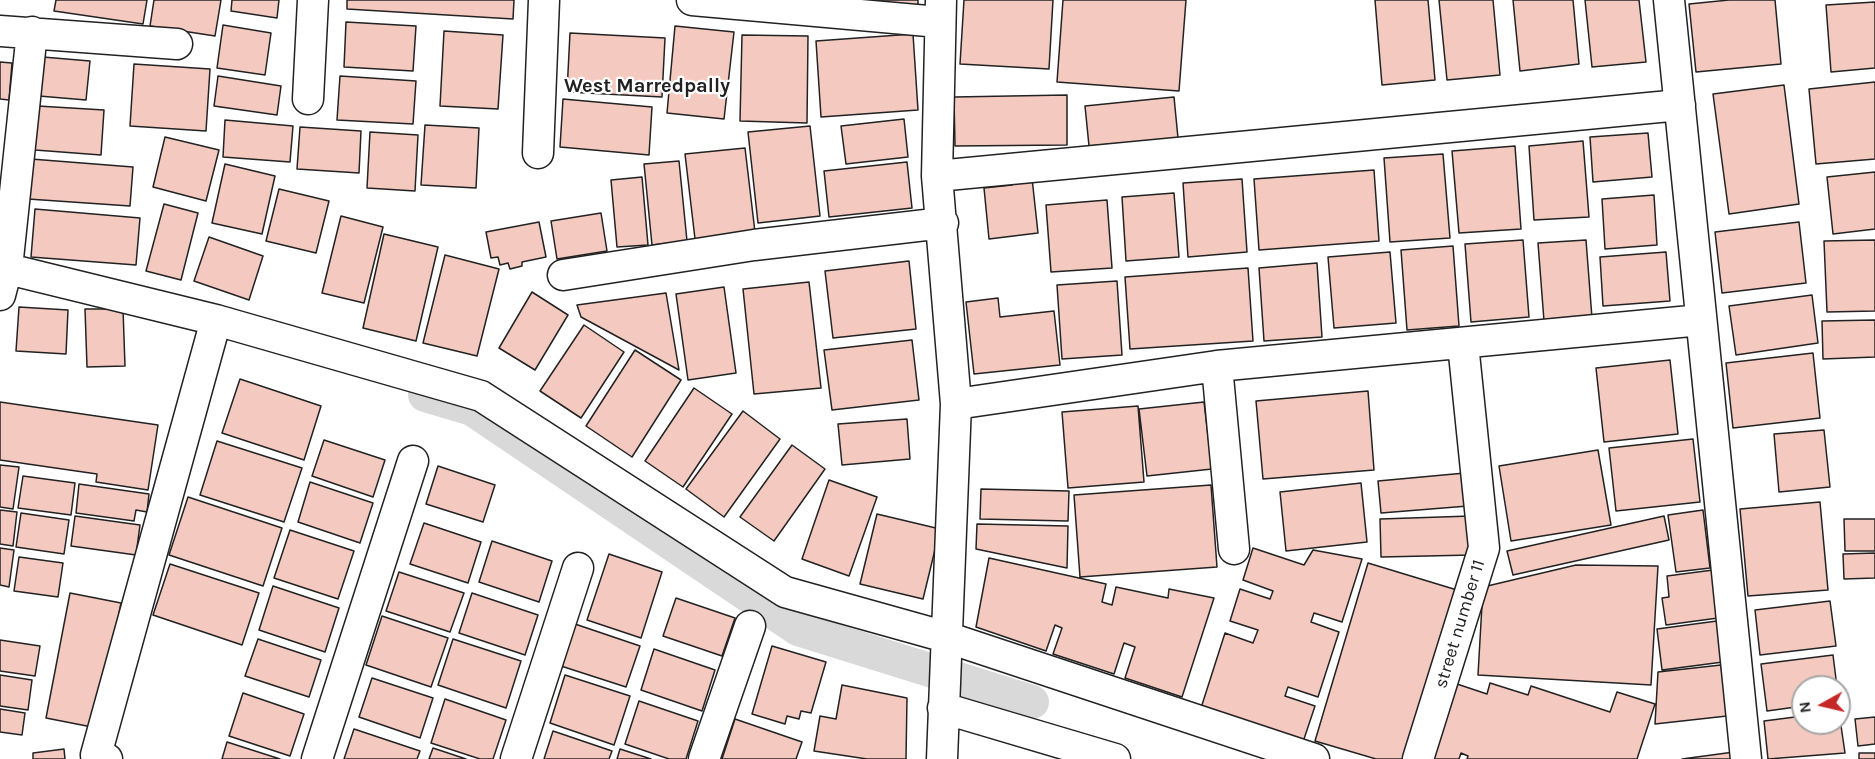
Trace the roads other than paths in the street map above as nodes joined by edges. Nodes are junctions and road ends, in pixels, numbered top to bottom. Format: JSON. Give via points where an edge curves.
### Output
{"nodes":[{"id":1,"x":313,"y":0,"type":"edge"},
{"id":2,"x":544,"y":0,"type":"edge"},
{"id":3,"x":692,"y":0,"type":"edge"},
{"id":4,"x":1669,"y":0,"type":"edge"},
{"id":5,"x":940,"y":11,"type":"edge"},
{"id":6,"x":0,"y":31,"type":"edge"},
{"id":7,"x":42,"y":33,"type":"junction"},
{"id":8,"x":177,"y":44,"type":"dead end"},
{"id":9,"x":308,"y":99,"type":"dead end"},
{"id":10,"x":1680,"y":105,"type":"junction"},
{"id":11,"x":538,"y":153,"type":"dead end"},
{"id":12,"x":937,"y":176,"type":"junction"},
{"id":13,"x":943,"y":223,"type":"junction"},
{"id":14,"x":563,"y":275,"type":"dead end"},
{"id":15,"x":2,"y":277,"type":"edge"},
{"id":16,"x":1701,"y":320,"type":"junction"},
{"id":17,"x":213,"y":333,"type":"junction"},
{"id":18,"x":1463,"y":344,"type":"junction"},
{"id":19,"x":1217,"y":366,"type":"junction"},
{"id":20,"x":956,"y":404,"type":"junction"},
{"id":21,"x":413,"y":461,"type":"dead end"},
{"id":22,"x":1234,"y":549,"type":"dead end"},
{"id":23,"x":578,"y":568,"type":"dead end"},
{"id":24,"x":750,"y":626,"type":"dead end"},
{"id":25,"x":946,"y":646,"type":"junction"},
{"id":26,"x":944,"y":699,"type":"junction"},
{"id":27,"x":1058,"y":750,"type":"edge"},
{"id":28,"x":100,"y":758,"type":"edge"},
{"id":29,"x":317,"y":759,"type":"edge"},
{"id":30,"x":516,"y":759,"type":"edge"},
{"id":31,"x":704,"y":759,"type":"edge"},
{"id":32,"x":942,"y":759,"type":"edge"},
{"id":33,"x":1115,"y":759,"type":"edge"},
{"id":34,"x":1314,"y":759,"type":"edge"},
{"id":35,"x":1418,"y":759,"type":"edge"},
{"id":36,"x":1746,"y":759,"type":"edge"}],
"edges":[{"from":1,"to":9,"type":"street"},
{"from":2,"to":11,"type":"street"},
{"from":3,"to":5,"type":"street"},
{"from":4,"to":10,"type":"street"},
{"from":5,"to":12,"type":"street"},
{"from":6,"to":7,"type":"street"},
{"from":7,"to":8,"type":"street"},
{"from":7,"to":15,"type":"street"},
{"from":10,"to":12,"type":"street"},
{"from":10,"to":16,"type":"street"},
{"from":12,"to":13,"type":"street"},
{"from":13,"to":14,"type":"street","via":[[754,245]]},
{"from":13,"to":20,"type":"street"},
{"from":15,"to":17,"type":"street"},
{"from":16,"to":18,"type":"street"},
{"from":16,"to":36,"type":"street"},
{"from":17,"to":25,"type":"street","via":[[481,396],[785,592]]},
{"from":17,"to":28,"type":"street"},
{"from":18,"to":19,"type":"street"},
{"from":18,"to":35,"type":"street","name":"street number 11","via":[[1484,548]]},
{"from":19,"to":20,"type":"street"},
{"from":19,"to":22,"type":"street"},
{"from":20,"to":25,"type":"street"},
{"from":21,"to":29,"type":"street"},
{"from":23,"to":30,"type":"street"},
{"from":24,"to":31,"type":"street"},
{"from":25,"to":26,"type":"street"},
{"from":25,"to":34,"type":"street"},
{"from":26,"to":27,"type":"street"},
{"from":26,"to":32,"type":"street"},
{"from":27,"to":33,"type":"street"}]}
